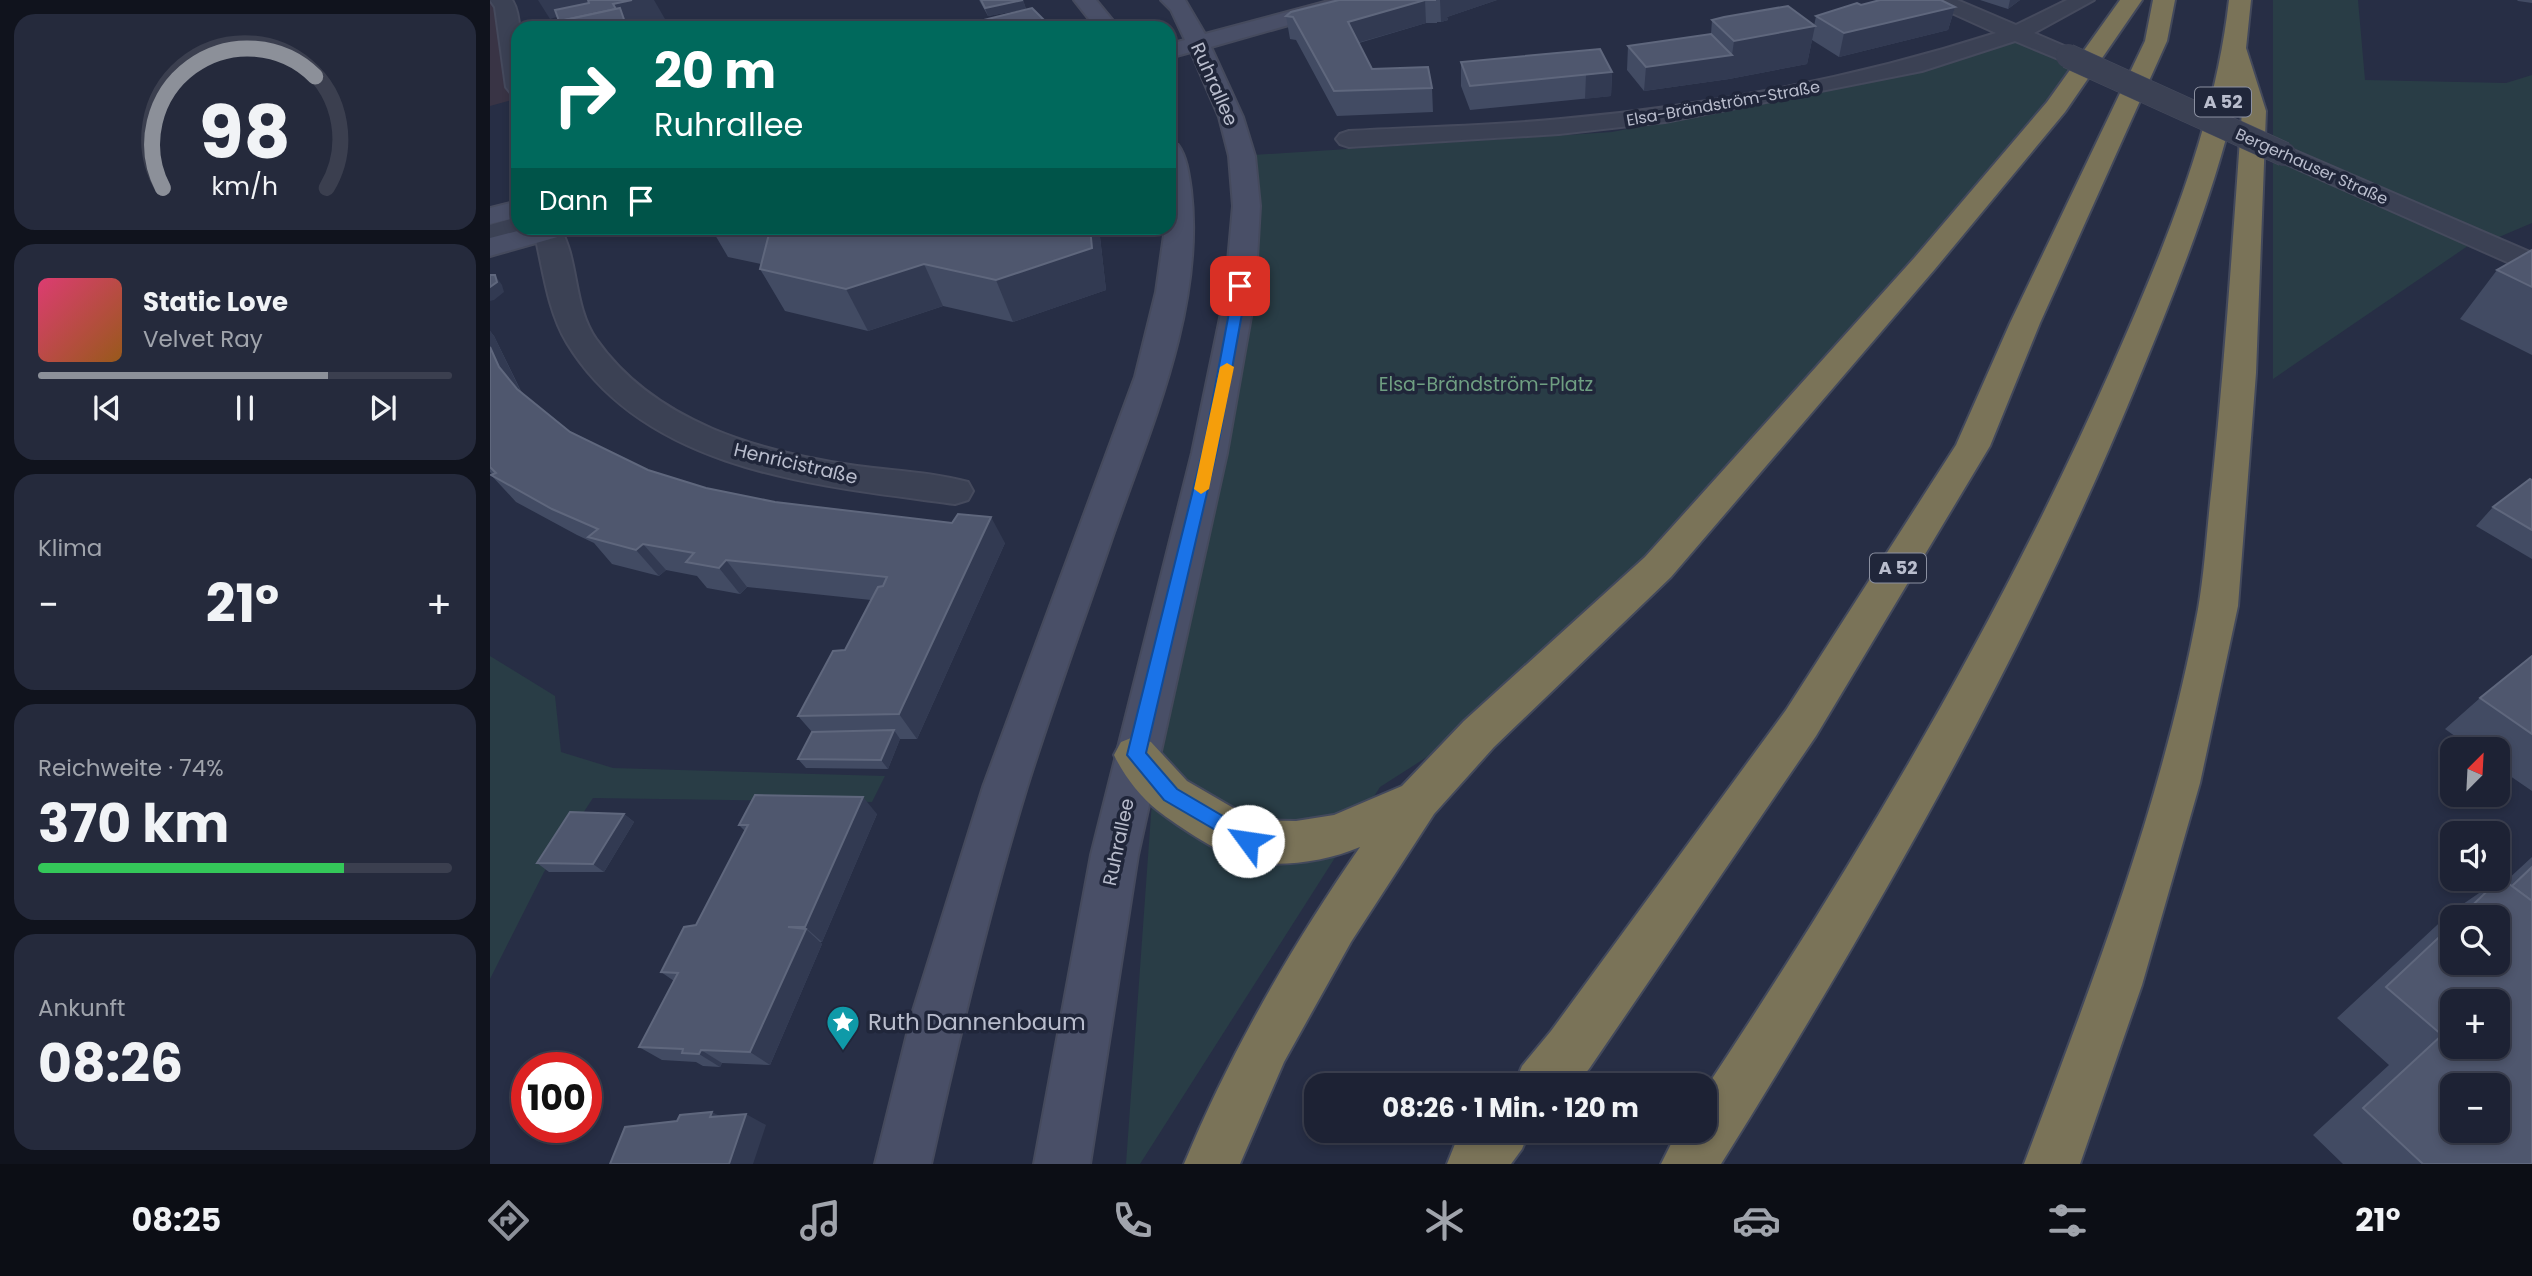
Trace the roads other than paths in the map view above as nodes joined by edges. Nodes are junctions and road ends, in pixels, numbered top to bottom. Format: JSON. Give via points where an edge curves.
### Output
{"nodes":[{"id":1,"x":501,"y":0,"type":"edge"},
{"id":2,"x":1085,"y":0,"type":"edge"},
{"id":3,"x":1172,"y":0,"type":"edge"},
{"id":4,"x":1356,"y":0,"type":"edge"},
{"id":5,"x":1939,"y":0,"type":"edge"},
{"id":6,"x":2083,"y":0,"type":"edge"},
{"id":7,"x":2132,"y":0,"type":"edge"},
{"id":8,"x":2164,"y":0,"type":"edge"},
{"id":9,"x":2240,"y":0,"type":"edge"},
{"id":10,"x":1214,"y":17,"type":"dead end"},
{"id":11,"x":1102,"y":21,"type":"edge"},
{"id":12,"x":1276,"y":24,"type":"junction"},
{"id":13,"x":1185,"y":32,"type":"edge"},
{"id":14,"x":2018,"y":33,"type":"junction"},
{"id":15,"x":511,"y":41,"type":"edge"},
{"id":16,"x":2237,"y":51,"type":"junction"},
{"id":17,"x":1232,"y":71,"type":"junction"},
{"id":18,"x":1349,"y":139,"type":"dead end"},
{"id":19,"x":1176,"y":182,"type":"edge"},
{"id":20,"x":511,"y":211,"type":"edge"},
{"id":21,"x":490,"y":216,"type":"edge"},
{"id":22,"x":511,"y":232,"type":"edge"},
{"id":23,"x":490,"y":234,"type":"edge"},
{"id":24,"x":522,"y":235,"type":"edge"},
{"id":25,"x":543,"y":235,"type":"edge"},
{"id":26,"x":490,"y":247,"type":"edge"},
{"id":27,"x":2532,"y":264,"type":"edge"},
{"id":28,"x":955,"y":491,"type":"dead end"},
{"id":29,"x":1136,"y":755,"type":"junction"},
{"id":30,"x":1418,"y":800,"type":"junction"},
{"id":31,"x":1551,"y":1073,"type":"edge"},
{"id":32,"x":1492,"y":1143,"type":"edge"},
{"id":33,"x":902,"y":1164,"type":"edge"},
{"id":34,"x":1062,"y":1164,"type":"edge"},
{"id":35,"x":1212,"y":1164,"type":"edge"},
{"id":36,"x":1475,"y":1164,"type":"edge"},
{"id":37,"x":1689,"y":1164,"type":"edge"},
{"id":38,"x":2052,"y":1164,"type":"edge"}],
"edges":[{"from":1,"to":15,"type":"street"},
{"from":2,"to":11,"type":"main road"},
{"from":3,"to":13,"type":"main road","name":"Ruhrallee","via":[[1180,7]]},
{"from":4,"to":12,"type":"main road"},
{"from":5,"to":14,"type":"street","name":"Bergerhauser Straße"},
{"from":6,"to":14,"type":"street","name":"Elsa-Brändström-Straße"},
{"from":7,"to":30,"type":"highway","via":[[2056,107],[1658,567],[1479,734]]},
{"from":8,"to":31,"type":"highway","number":"A 52","via":[[2156,41],[1973,446],[1801,723]]},
{"from":9,"to":16,"type":"highway","number":"A 52"},
{"from":10,"to":13,"type":"main road"},
{"from":12,"to":13,"type":"main road"},
{"from":12,"to":17,"type":"main road"},
{"from":13,"to":17,"type":"main road","name":"Ruhrallee"},
{"from":14,"to":18,"type":"street","name":"Elsa-Brändström-Straße","via":[[1910,67],[1665,115],[1559,127]]},
{"from":14,"to":27,"type":"street","name":"Bergerhauser Straße","bridge":true},
{"from":16,"to":37,"type":"highway","number":"A 52","via":[[2195,203],[2119,389],[2013,615],[1916,793],[1783,1020]]},
{"from":16,"to":38,"type":"highway","via":[[2254,111],[2240,373],[2218,606],[2178,783],[2117,985]]},
{"from":17,"to":29,"type":"main road","name":"Ruhrallee","via":[[1235,124],[1245,175],[1238,309],[1208,460]]},
{"from":19,"to":33,"type":"main road","via":[[1181,204],[1178,247],[1151,377],[1005,787],[941,1002]]},
{"from":20,"to":21,"type":"main road"},
{"from":22,"to":23,"type":"street"},
{"from":24,"to":26,"type":"main road"},
{"from":25,"to":28,"type":"street","name":"Henricistraße","via":[[580,340],[603,372],[641,403],[690,433],[757,458],[834,475]]},
{"from":29,"to":30,"type":"highway","via":[[1171,794],[1248,841],[1296,842],[1337,835]]},
{"from":29,"to":34,"type":"main road","name":"Ruhrallee","via":[[1088,991]]},
{"from":30,"to":35,"type":"highway","via":[[1334,926],[1266,1044]]},
{"from":32,"to":36,"type":"highway"}]}
